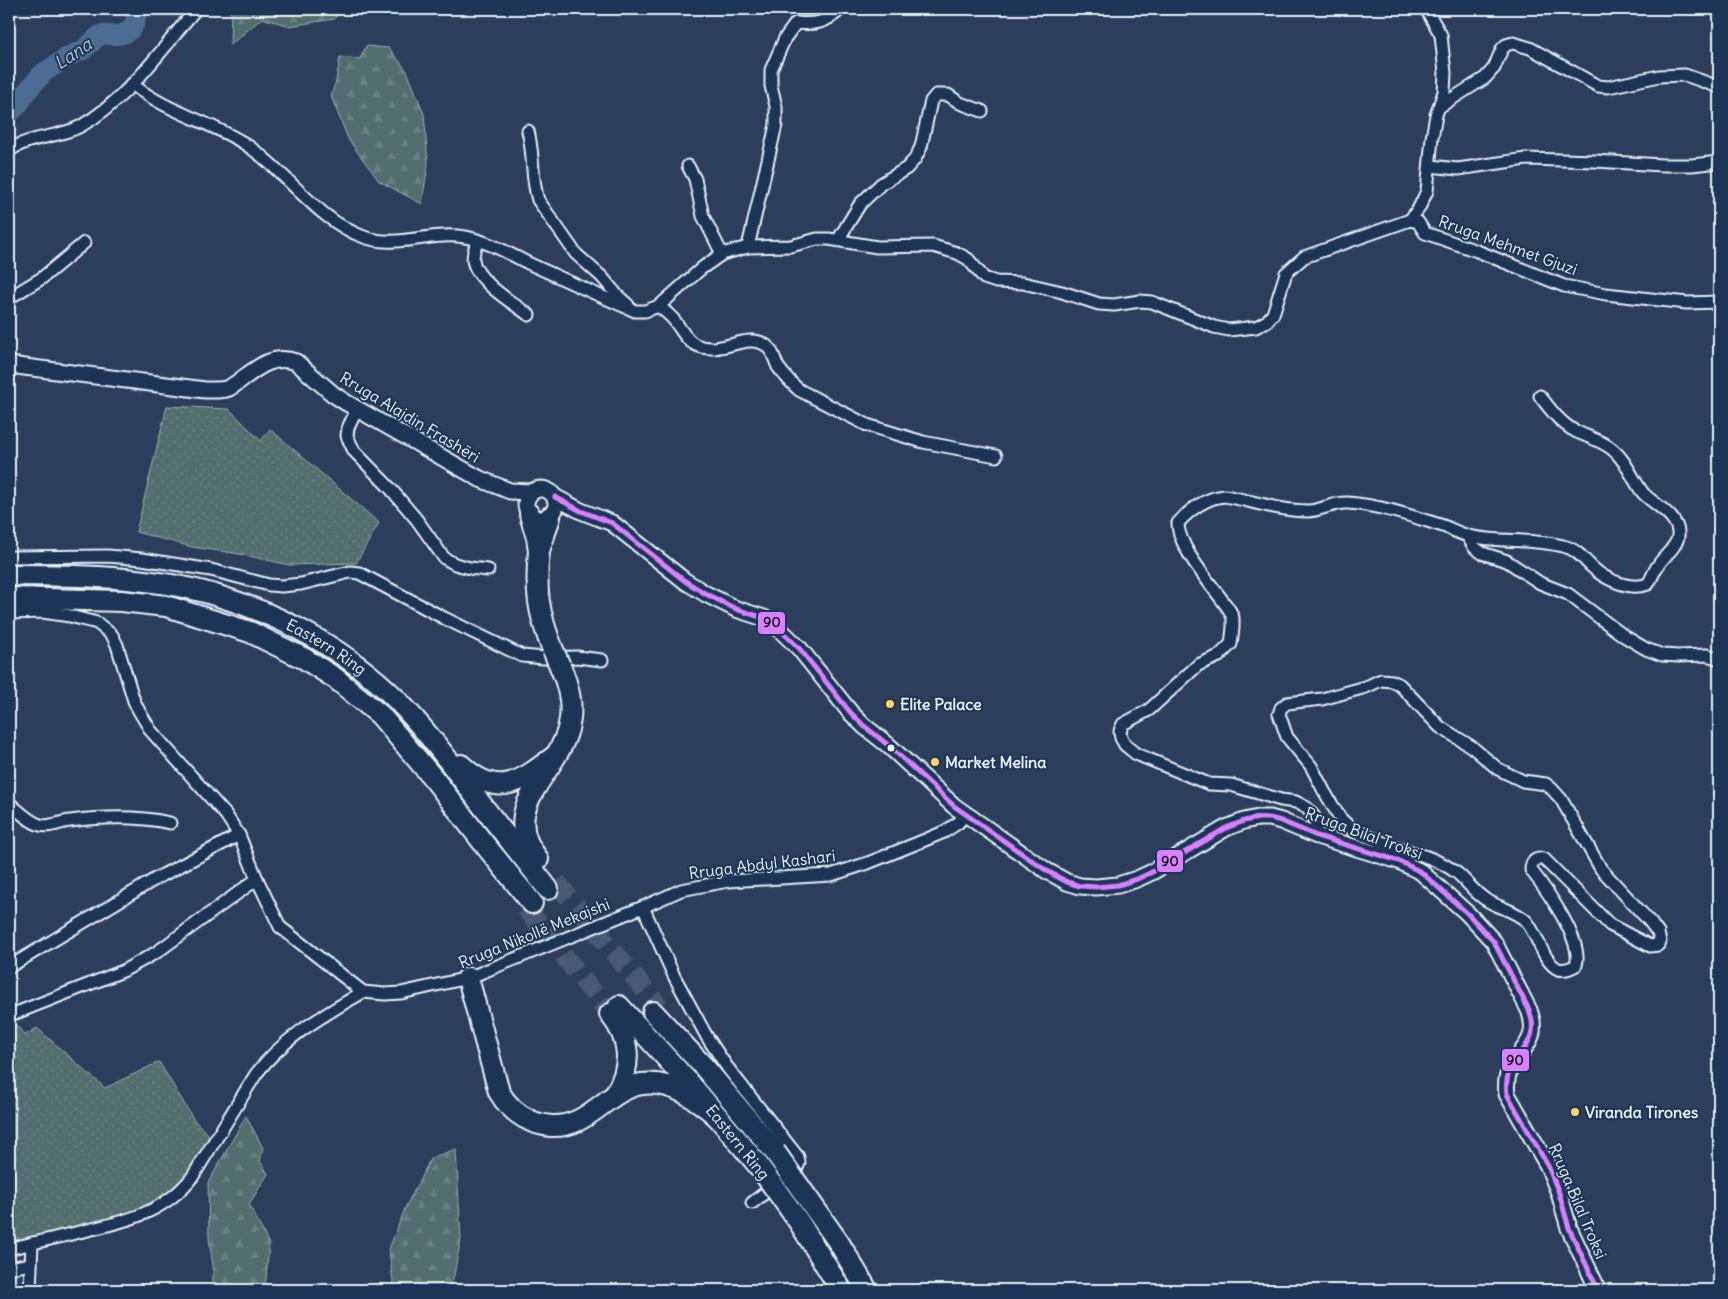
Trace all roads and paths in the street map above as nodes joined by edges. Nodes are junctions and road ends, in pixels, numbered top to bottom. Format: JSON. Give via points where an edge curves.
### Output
{"nodes":[{"id":1,"x":196,"y":9,"type":"edge"},
{"id":2,"x":841,"y":9,"type":"edge"},
{"id":3,"x":1426,"y":9,"type":"edge"},
{"id":4,"x":132,"y":84,"type":"junction"},
{"id":5,"x":1719,"y":87,"type":"edge"},
{"id":6,"x":1439,"y":107,"type":"junction"},
{"id":7,"x":982,"y":111,"type":"dead end"},
{"id":8,"x":528,"y":131,"type":"dead end"},
{"id":9,"x":9,"y":151,"type":"edge"},
{"id":10,"x":1719,"y":162,"type":"edge"},
{"id":11,"x":688,"y":166,"type":"dead end"},
{"id":12,"x":1430,"y":166,"type":"junction"},
{"id":13,"x":1410,"y":220,"type":"junction"},
{"id":14,"x":838,"y":240,"type":"junction"},
{"id":15,"x":477,"y":241,"type":"junction"},
{"id":16,"x":84,"y":242,"type":"dead end"},
{"id":17,"x":748,"y":247,"type":"junction"},
{"id":18,"x":722,"y":254,"type":"junction"},
{"id":19,"x":9,"y":298,"type":"edge"},
{"id":20,"x":1719,"y":302,"type":"edge"},
{"id":21,"x":658,"y":306,"type":"junction"},
{"id":22,"x":635,"y":311,"type":"junction"},
{"id":23,"x":529,"y":315,"type":"dead end"},
{"id":24,"x":9,"y":365,"type":"edge"},
{"id":25,"x":1540,"y":396,"type":"dead end"},
{"id":26,"x":357,"y":409,"type":"junction"},
{"id":27,"x":996,"y":456,"type":"dead end"},
{"id":28,"x":541,"y":506,"type":"junction"},
{"id":29,"x":1467,"y":536,"type":"junction"},
{"id":30,"x":9,"y":557,"type":"edge"},
{"id":31,"x":488,"y":570,"type":"dead end"},
{"id":32,"x":9,"y":575,"type":"edge"},
{"id":33,"x":215,"y":595,"type":"junction"},
{"id":34,"x":9,"y":598,"type":"edge"},
{"id":35,"x":9,"y":613,"type":"edge"},
{"id":36,"x":1719,"y":659,"type":"edge"},
{"id":37,"x":602,"y":660,"type":"dead end"},
{"id":38,"x":555,"y":756,"type":"junction"},
{"id":39,"x":9,"y":803,"type":"edge"},
{"id":40,"x":965,"y":815,"type":"junction"},
{"id":41,"x":170,"y":823,"type":"dead end"},
{"id":42,"x":239,"y":835,"type":"junction"},
{"id":43,"x":1317,"y":836,"type":"junction"},
{"id":44,"x":1399,"y":855,"type":"junction"},
{"id":45,"x":257,"y":879,"type":"junction"},
{"id":46,"x":529,"y":906,"type":"tunnel mouth"},
{"id":47,"x":643,"y":907,"type":"junction"},
{"id":48,"x":9,"y":967,"type":"edge"},
{"id":49,"x":468,"y":978,"type":"junction"},
{"id":50,"x":363,"y":992,"type":"junction"},
{"id":51,"x":656,"y":1009,"type":"tunnel mouth"},
{"id":52,"x":16,"y":1013,"type":"dead end"},
{"id":53,"x":616,"y":1093,"type":"junction"},
{"id":54,"x":720,"y":1119,"type":"junction"},
{"id":55,"x":752,"y":1203,"type":"dead end"},
{"id":56,"x":32,"y":1243,"type":"junction"},
{"id":57,"x":9,"y":1249,"type":"edge"},
{"id":58,"x":31,"y":1264,"type":"junction"},
{"id":59,"x":9,"y":1268,"type":"edge"},
{"id":60,"x":30,"y":1290,"type":"edge"},
{"id":61,"x":841,"y":1290,"type":"edge"},
{"id":62,"x":867,"y":1290,"type":"edge"},
{"id":63,"x":1598,"y":1290,"type":"edge"}],
"edges":[{"from":1,"to":4,"type":"street"},
{"from":2,"to":17,"type":"street","via":[[824,22],[796,23],[785,38],[771,70],[776,125]]},
{"from":3,"to":6,"type":"street","via":[[1441,35],[1445,73]]},
{"from":4,"to":9,"type":"street","via":[[82,125]]},
{"from":4,"to":15,"type":"street","via":[[163,105],[248,146],[312,204],[334,221],[364,237],[391,241],[442,236]]},
{"from":5,"to":6,"type":"street","via":[[1685,75],[1598,86],[1530,48],[1513,43],[1502,49],[1494,68],[1485,78]]},
{"from":6,"to":12,"type":"street"},
{"from":7,"to":14,"type":"street","via":[[948,95],[936,95],[931,101],[921,147],[915,159],[860,204]]},
{"from":8,"to":22,"type":"street","via":[[538,200],[576,254]]},
{"from":10,"to":12,"type":"street","via":[[1662,165],[1526,159],[1458,169]]},
{"from":11,"to":18,"type":"street","via":[[695,179],[704,216]]},
{"from":12,"to":13,"type":"street","via":[[1427,191]]},
{"from":13,"to":14,"type":"street","via":[[1304,258],[1286,274],[1268,321],[1256,327],[1229,330],[1152,302],[1098,304],[1023,283],[996,282],[984,278],[968,259],[933,246],[877,247]]},
{"from":13,"to":20,"type":"street","name":"Rruga Mehmet Gjuzi","via":[[1418,222],[1425,233],[1564,286],[1687,303]]},
{"from":14,"to":17,"type":"street","via":[[817,239],[791,246]]},
{"from":15,"to":22,"type":"street"},
{"from":15,"to":23,"type":"street","via":[[474,262],[482,278]]},
{"from":16,"to":19,"type":"street","via":[[42,278]]},
{"from":17,"to":18,"type":"street"},
{"from":18,"to":21,"type":"street"},
{"from":21,"to":22,"type":"street"},
{"from":21,"to":27,"type":"street","via":[[696,345],[721,348],[746,341],[766,344],[778,366],[799,390],[867,426],[923,442]]},
{"from":24,"to":26,"type":"main road","name":"Rruga Alajdin Frashëri","via":[[219,390],[230,388],[267,362],[286,359],[296,362],[332,394]]},
{"from":25,"to":29,"type":"street","via":[[1560,420],[1613,450],[1644,493],[1672,520],[1677,528],[1676,541],[1648,584],[1640,587],[1624,585],[1604,576],[1573,548],[1547,542]]},
{"from":26,"to":28,"type":"main road","name":"Rruga Alajdin Frashëri","via":[[480,479]]},
{"from":26,"to":31,"type":"street","via":[[347,436],[354,451],[417,520],[444,558],[470,568]]},
{"from":28,"to":38,"type":"highway","via":[[537,537],[538,602],[569,691],[571,710],[562,746]]},
{"from":28,"to":40,"type":"main road","name":"Rruga Alajdin Frashëri","via":[[581,510],[612,524],[706,594],[774,624],[799,648],[850,712]]},
{"from":29,"to":36,"type":"street","via":[[1482,553],[1508,561],[1540,583],[1568,594],[1646,649],[1662,654],[1707,655]]},
{"from":29,"to":43,"type":"street","via":[[1443,526],[1358,504],[1336,502],[1303,511],[1225,496],[1207,500],[1178,523],[1178,532],[1187,553],[1233,618],[1231,644],[1219,656],[1198,665],[1149,710],[1122,724],[1121,738],[1136,754],[1209,784],[1231,785],[1296,802],[1315,818]]},
{"from":30,"to":37,"type":"street","via":[[142,559],[282,586],[358,573],[522,656]]},
{"from":32,"to":33,"type":"highway","name":"Eastern Ring","via":[[150,582]]},
{"from":33,"to":38,"type":"highway","via":[[228,596],[262,608],[333,644],[392,691],[476,778],[494,784],[513,783]]},
{"from":33,"to":38,"type":"highway","name":"Eastern Ring","via":[[320,641],[375,680],[439,748],[552,885],[528,844],[523,823],[531,795]]},
{"from":34,"to":46,"type":"highway","name":"Eastern Ring","via":[[121,601],[166,606],[250,632],[305,659],[335,678],[380,715],[510,876]]},
{"from":35,"to":42,"type":"street","via":[[42,612],[70,616],[97,623],[112,635],[134,701],[147,725],[226,815]]},
{"from":39,"to":41,"type":"street","via":[[44,826],[70,821],[135,818]]},
{"from":40,"to":43,"type":"main road","name":"Rruga Bilal Troksi","via":[[1047,871],[1074,884],[1096,887],[1118,885],[1144,876],[1226,828],[1244,821],[1270,818]]},
{"from":40,"to":47,"type":"street","name":"Rruga Abdyl Kashari","via":[[944,832],[831,875],[728,881],[681,890]]},
{"from":42,"to":45,"type":"street"},
{"from":42,"to":48,"type":"street","via":[[157,878]]},
{"from":43,"to":44,"type":"main road","name":"Rruga Bilal Troksi"},
{"from":44,"to":44,"type":"street","via":[[1355,832],[1340,818],[1311,766],[1287,737],[1279,714],[1287,703],[1322,699],[1381,680],[1400,685],[1440,727],[1498,768],[1523,781],[1546,784],[1551,788],[1561,799],[1601,868],[1650,922],[1660,942],[1650,946],[1610,926],[1544,859],[1539,858],[1533,861],[1531,870],[1557,906],[1577,950],[1576,965],[1564,970],[1553,965],[1526,922],[1518,915],[1489,902],[1447,866],[1433,859]]},
{"from":44,"to":63,"type":"main road","name":"Rruga Bilal Troksi","via":[[1484,930],[1494,942],[1529,1010],[1533,1019],[1532,1038],[1508,1072],[1507,1094],[1548,1166],[1569,1228]]},
{"from":45,"to":50,"type":"street","via":[[280,927]]},
{"from":45,"to":52,"type":"street","via":[[157,952],[123,971]]},
{"from":47,"to":49,"type":"street","name":"Rruga Nikollë Mekajshi"},
{"from":47,"to":55,"type":"street","via":[[674,976],[707,1037],[798,1158],[797,1168]]},
{"from":49,"to":50,"type":"street","name":"Rruga Nikollë Mekajshi","via":[[401,994]]},
{"from":49,"to":53,"type":"highway","via":[[499,1092],[522,1117],[542,1125],[569,1124],[582,1120]]},
{"from":50,"to":56,"type":"street","via":[[296,1034],[267,1059],[180,1192],[134,1219]]},
{"from":51,"to":62,"type":"highway","name":"Eastern Ring","bridge":true,"via":[[774,1152],[840,1243]]},
{"from":53,"to":54,"type":"highway","via":[[645,1083],[665,1085],[695,1098]]},
{"from":53,"to":54,"type":"highway","name":"Eastern Ring","via":[[627,1061],[615,1010]]},
{"from":54,"to":61,"type":"highway","name":"Eastern Ring","bridge":true,"via":[[758,1164]]},
{"from":56,"to":57,"type":"street"},
{"from":56,"to":58,"type":"street"},
{"from":58,"to":59,"type":"street"},
{"from":58,"to":60,"type":"street"}]}
